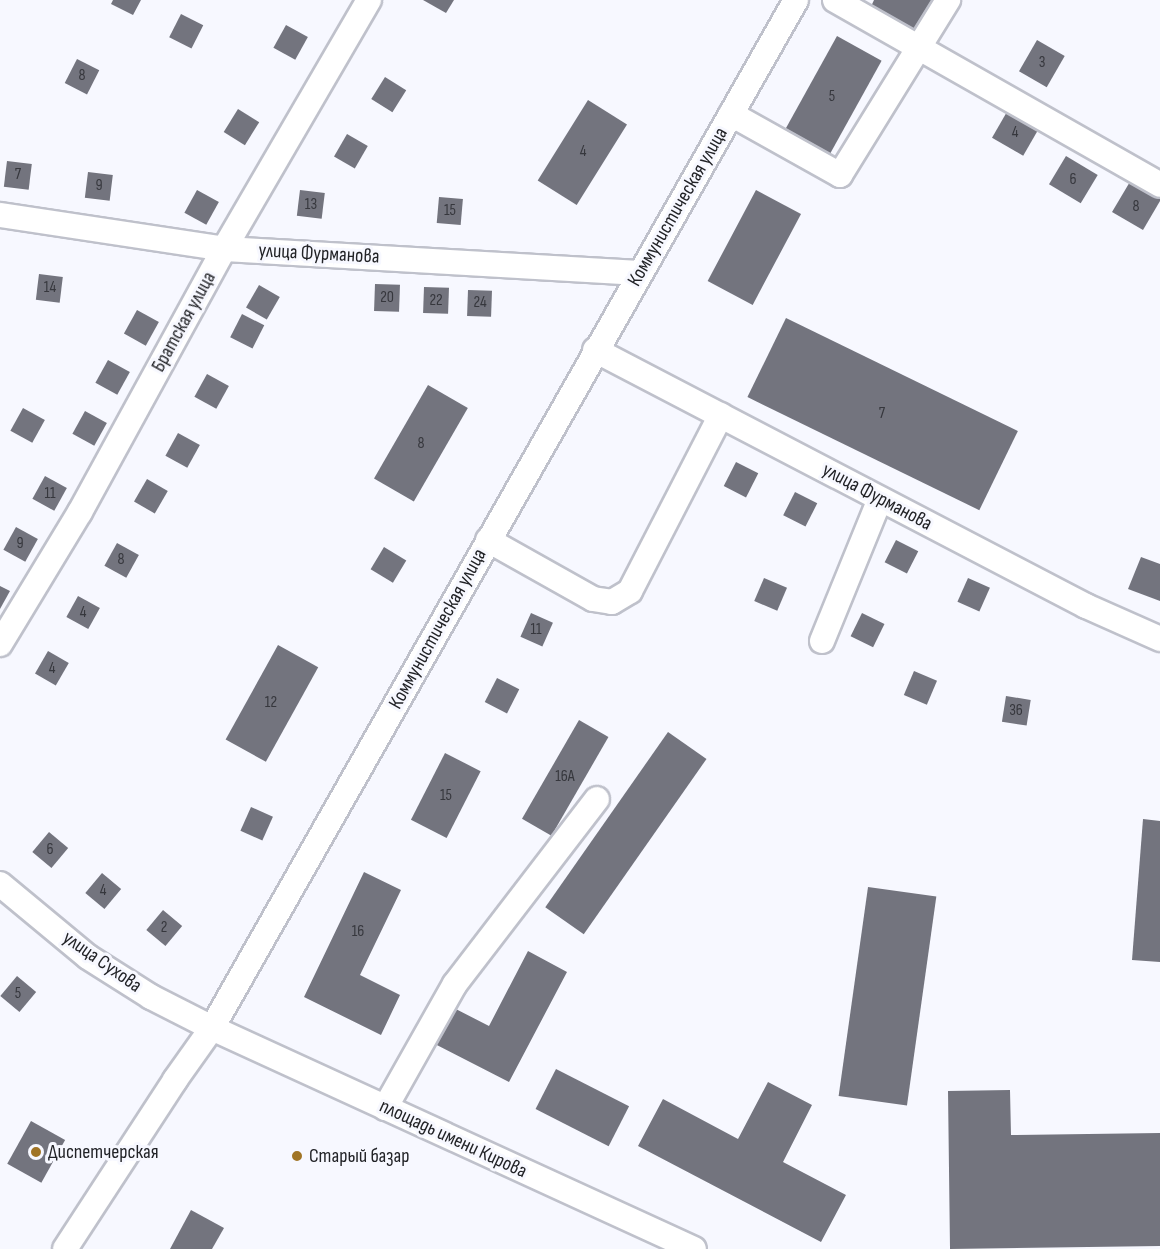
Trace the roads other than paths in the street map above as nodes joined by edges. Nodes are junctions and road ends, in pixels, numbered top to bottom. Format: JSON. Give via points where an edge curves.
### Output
{"nodes":[{"id":1,"x":369,"y":0,"type":"edge"},
{"id":2,"x":796,"y":0,"type":"edge"},
{"id":3,"x":835,"y":0,"type":"edge"},
{"id":4,"x":948,"y":0,"type":"edge"},
{"id":5,"x":919,"y":48,"type":"junction"},
{"id":6,"x":731,"y":114,"type":"junction"},
{"id":7,"x":1160,"y":185,"type":"edge"},
{"id":8,"x":0,"y":215,"type":"edge"},
{"id":9,"x":224,"y":249,"type":"junction"},
{"id":10,"x":640,"y":273,"type":"junction"},
{"id":11,"x":596,"y":350,"type":"junction"},
{"id":12,"x":721,"y":415,"type":"junction"},
{"id":13,"x":880,"y":499,"type":"junction"},
{"id":14,"x":488,"y":540,"type":"junction"},
{"id":15,"x":1160,"y":639,"type":"edge"},
{"id":16,"x":822,"y":641,"type":"dead end"},
{"id":17,"x":0,"y":644,"type":"edge"},
{"id":18,"x":597,"y":799,"type":"dead end"},
{"id":19,"x":0,"y":884,"type":"edge"},
{"id":20,"x":212,"y":1028,"type":"junction"},
{"id":21,"x":385,"y":1108,"type":"junction"},
{"id":22,"x":65,"y":1249,"type":"edge"},
{"id":23,"x":694,"y":1249,"type":"edge"}],
"edges":[{"from":1,"to":9,"type":"street","name":"Братская улица"},
{"from":2,"to":6,"type":"street","name":"Коммунистическая улица"},
{"from":3,"to":5,"type":"street"},
{"from":4,"to":5,"type":"street"},
{"from":5,"to":6,"type":"street","via":[[840,175]]},
{"from":5,"to":7,"type":"street"},
{"from":6,"to":10,"type":"street","name":"Коммунистическая улица"},
{"from":8,"to":9,"type":"street","name":"улица Фурманова"},
{"from":9,"to":10,"type":"street","name":"улица Фурманова"},
{"from":9,"to":17,"type":"street","name":"Братская улица","via":[[80,512]]},
{"from":10,"to":11,"type":"street","name":"Коммунистическая улица"},
{"from":11,"to":12,"type":"street","name":"улица Фурманова"},
{"from":11,"to":14,"type":"street","name":"Коммунистическая улица"},
{"from":12,"to":13,"type":"street","name":"улица Фурманова"},
{"from":12,"to":14,"type":"street","via":[[630,591],[612,602],[593,599]]},
{"from":13,"to":15,"type":"street","name":"улица Фурманова","via":[[1086,606]]},
{"from":13,"to":16,"type":"street"},
{"from":14,"to":20,"type":"street","name":"Коммунистическая улица"},
{"from":18,"to":21,"type":"street","via":[[455,984]]},
{"from":19,"to":20,"type":"street","name":"улица Сухова","via":[[88,957],[151,997]]},
{"from":20,"to":21,"type":"street","name":"площадь имени Кирова"},
{"from":20,"to":22,"type":"street","name":"Коммунистическая улица"},
{"from":21,"to":23,"type":"street","name":"площадь имени Кирова"}]}
